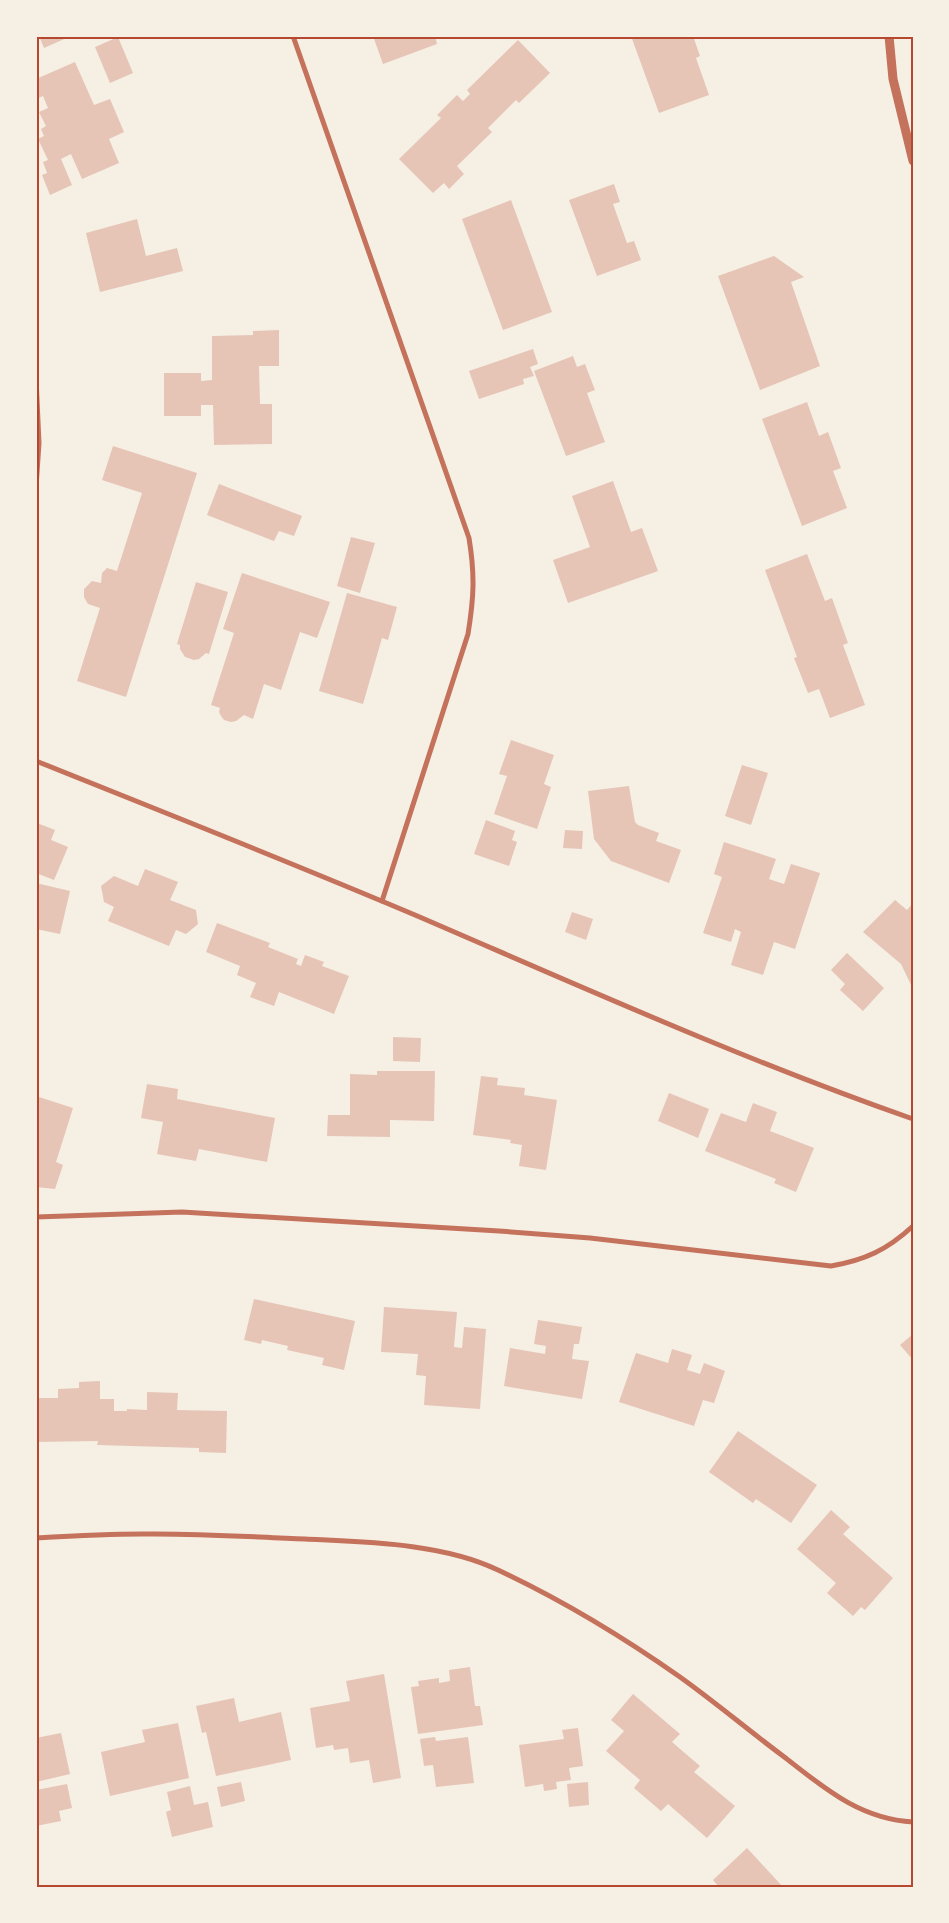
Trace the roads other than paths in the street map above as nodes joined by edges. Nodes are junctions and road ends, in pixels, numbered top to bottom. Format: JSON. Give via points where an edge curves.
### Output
{"nodes":[{"id":1,"x":293,"y":36,"type":"edge"},
{"id":2,"x":890,"y":36,"type":"edge"},
{"id":3,"x":913,"y":161,"type":"edge"},
{"id":4,"x":36,"y":378,"type":"edge"},
{"id":5,"x":36,"y":487,"type":"edge"},
{"id":6,"x":36,"y":761,"type":"edge"},
{"id":7,"x":382,"y":902,"type":"junction"},
{"id":8,"x":913,"y":1119,"type":"edge"},
{"id":9,"x":36,"y":1217,"type":"edge"},
{"id":10,"x":913,"y":1226,"type":"edge"},
{"id":11,"x":36,"y":1538,"type":"edge"},
{"id":12,"x":913,"y":1822,"type":"edge"}],
"edges":[{"from":1,"to":7,"type":"street","via":[[469,538],[474,566],[468,634]]},
{"from":2,"to":3,"type":"street","via":[[893,79]]},
{"from":4,"to":5,"type":"street","via":[[39,443]]},
{"from":6,"to":7,"type":"street"},
{"from":7,"to":8,"type":"street","via":[[800,1078]]},
{"from":9,"to":10,"type":"street","via":[[182,1212],[499,1231],[590,1238],[831,1266],[877,1253]]},
{"from":11,"to":12,"type":"street","via":[[142,1534],[356,1542],[419,1548],[495,1568],[591,1620],[680,1678],[844,1802],[879,1817]]}]}
